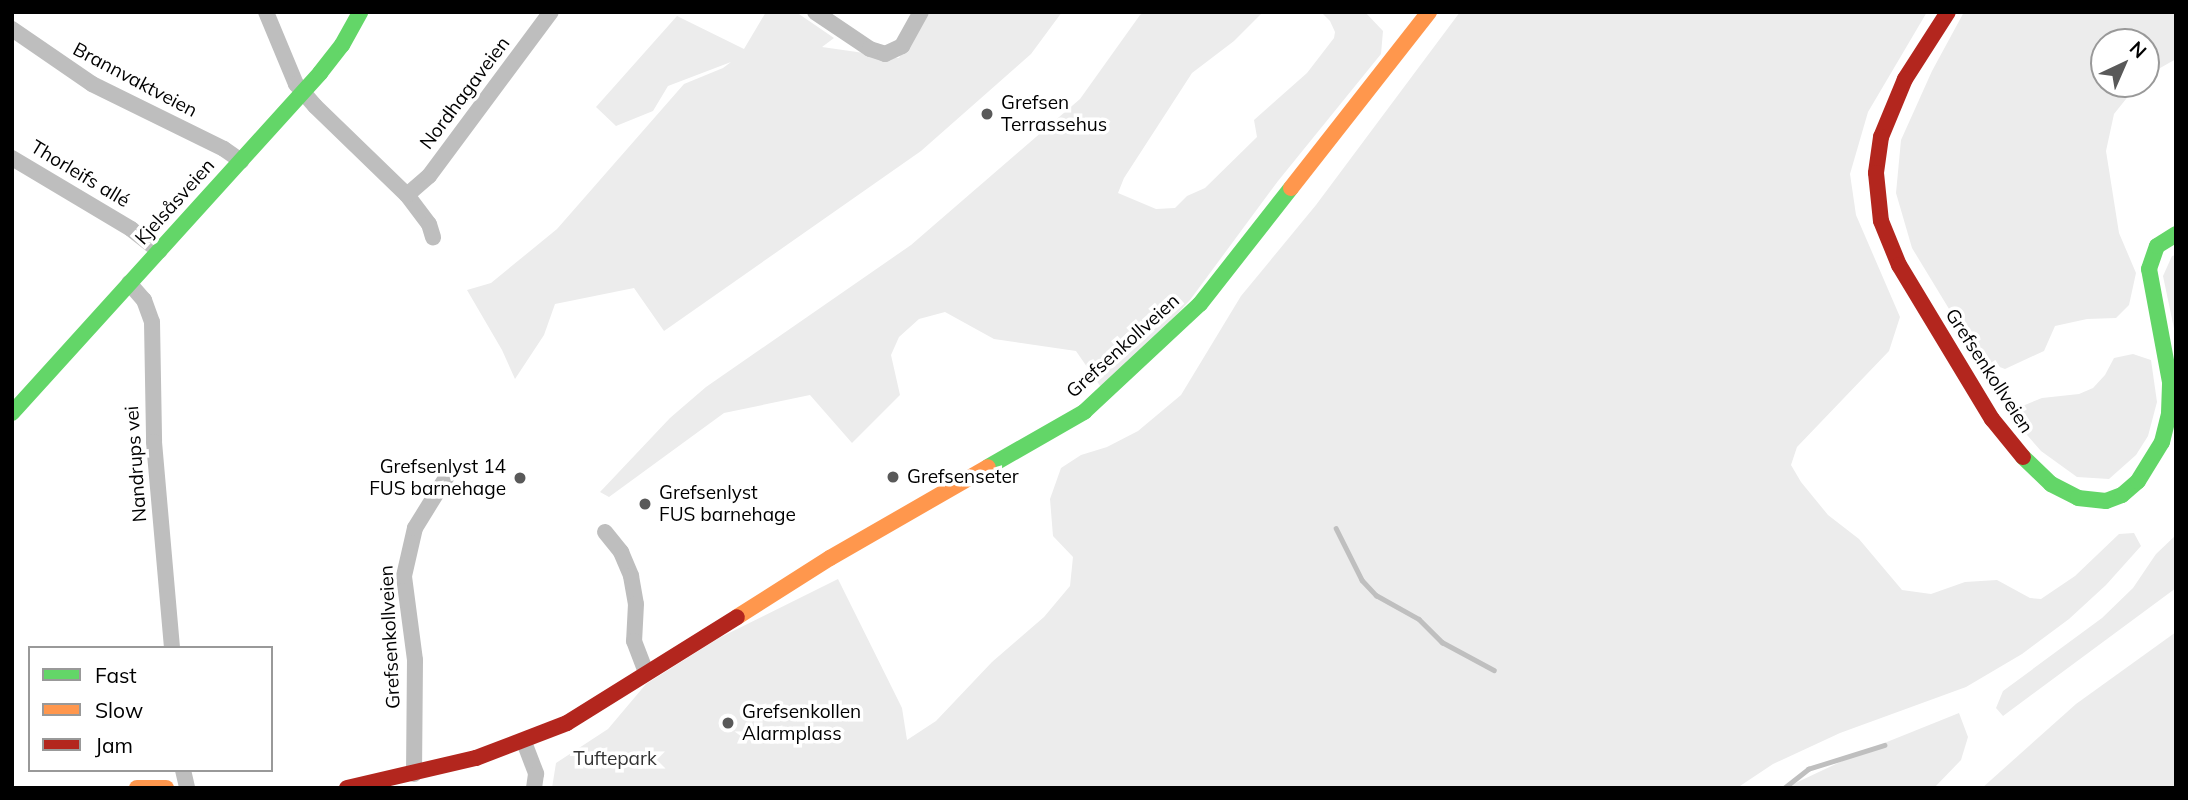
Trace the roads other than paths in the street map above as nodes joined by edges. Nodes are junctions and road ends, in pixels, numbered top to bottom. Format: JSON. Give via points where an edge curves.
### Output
{"nodes":[{"id":1,"x":266,"y":12,"type":"edge"},
{"id":2,"x":360,"y":12,"type":"edge"},
{"id":3,"x":551,"y":12,"type":"edge"},
{"id":4,"x":815,"y":12,"type":"edge"},
{"id":5,"x":920,"y":12,"type":"edge"},
{"id":6,"x":1429,"y":12,"type":"edge"},
{"id":7,"x":1948,"y":12,"type":"edge"},
{"id":8,"x":12,"y":29,"type":"edge"},
{"id":9,"x":303,"y":93,"type":"junction"},
{"id":10,"x":12,"y":158,"type":"edge"},
{"id":11,"x":241,"y":161,"type":"junction"},
{"id":12,"x":407,"y":195,"type":"junction"},
{"id":13,"x":2176,"y":234,"type":"edge"},
{"id":14,"x":433,"y":237,"type":"dead end"},
{"id":15,"x":159,"y":251,"type":"junction"},
{"id":16,"x":129,"y":283,"type":"junction"},
{"id":17,"x":12,"y":412,"type":"edge"},
{"id":18,"x":452,"y":468,"type":"dead end"},
{"id":19,"x":605,"y":532,"type":"dead end"},
{"id":20,"x":172,"y":646,"type":"edge"},
{"id":21,"x":646,"y":672,"type":"junction"},
{"id":22,"x":524,"y":742,"type":"junction"},
{"id":23,"x":414,"y":774,"type":"junction"},
{"id":24,"x":137,"y":788,"type":"edge"},
{"id":25,"x":166,"y":788,"type":"edge"},
{"id":26,"x":347,"y":788,"type":"edge"},
{"id":27,"x":534,"y":788,"type":"edge"}],
"edges":[{"from":1,"to":9,"type":"street","via":[[292,78]]},
{"from":2,"to":9,"type":"street","name":"Kjelsåsveien","via":[[342,45]]},
{"from":3,"to":12,"type":"street","name":"Nordhagaveien","via":[[429,176]]},
{"from":4,"to":5,"type":"street","via":[[885,54],[902,46]]},
{"from":6,"to":21,"type":"street","name":"Grefsenkollveien","via":[[1200,304],[1090,407],[830,558]]},
{"from":7,"to":13,"type":"street","name":"Grefsenkollveien","via":[[1905,79],[1881,137],[1876,173],[1881,221],[1899,265],[1992,419],[2034,469],[2078,498],[2106,501],[2122,495],[2138,481],[2162,442],[2170,382],[2149,269],[2159,242]]},
{"from":8,"to":11,"type":"street","name":"Brannvaktveien","via":[[92,84]]},
{"from":9,"to":11,"type":"street","name":"Kjelsåsveien"},
{"from":9,"to":12,"type":"street"},
{"from":10,"to":15,"type":"street","name":"Thorleifs allé","via":[[131,229]]},
{"from":11,"to":15,"type":"street","name":"Kjelsåsveien"},
{"from":12,"to":14,"type":"street"},
{"from":15,"to":16,"type":"street","name":"Kjelsåsveien"},
{"from":16,"to":17,"type":"street","name":"Kjelsåsveien"},
{"from":16,"to":20,"type":"street","name":"Nandrups vei","via":[[144,300],[152,322],[154,442]]},
{"from":18,"to":23,"type":"street","name":"Grefsenkollveien","via":[[415,528],[404,576],[415,660]]},
{"from":19,"to":21,"type":"street","via":[[621,552],[631,576],[636,604],[634,641]]},
{"from":21,"to":22,"type":"street","name":"Grefsenkollveien","via":[[577,718]]},
{"from":22,"to":23,"type":"street","name":"Grefsenkollveien"},
{"from":22,"to":27,"type":"street","via":[[536,774]]},
{"from":23,"to":26,"type":"street","name":"Grefsenkollveien"},
{"from":24,"to":25,"type":"street"}]}
